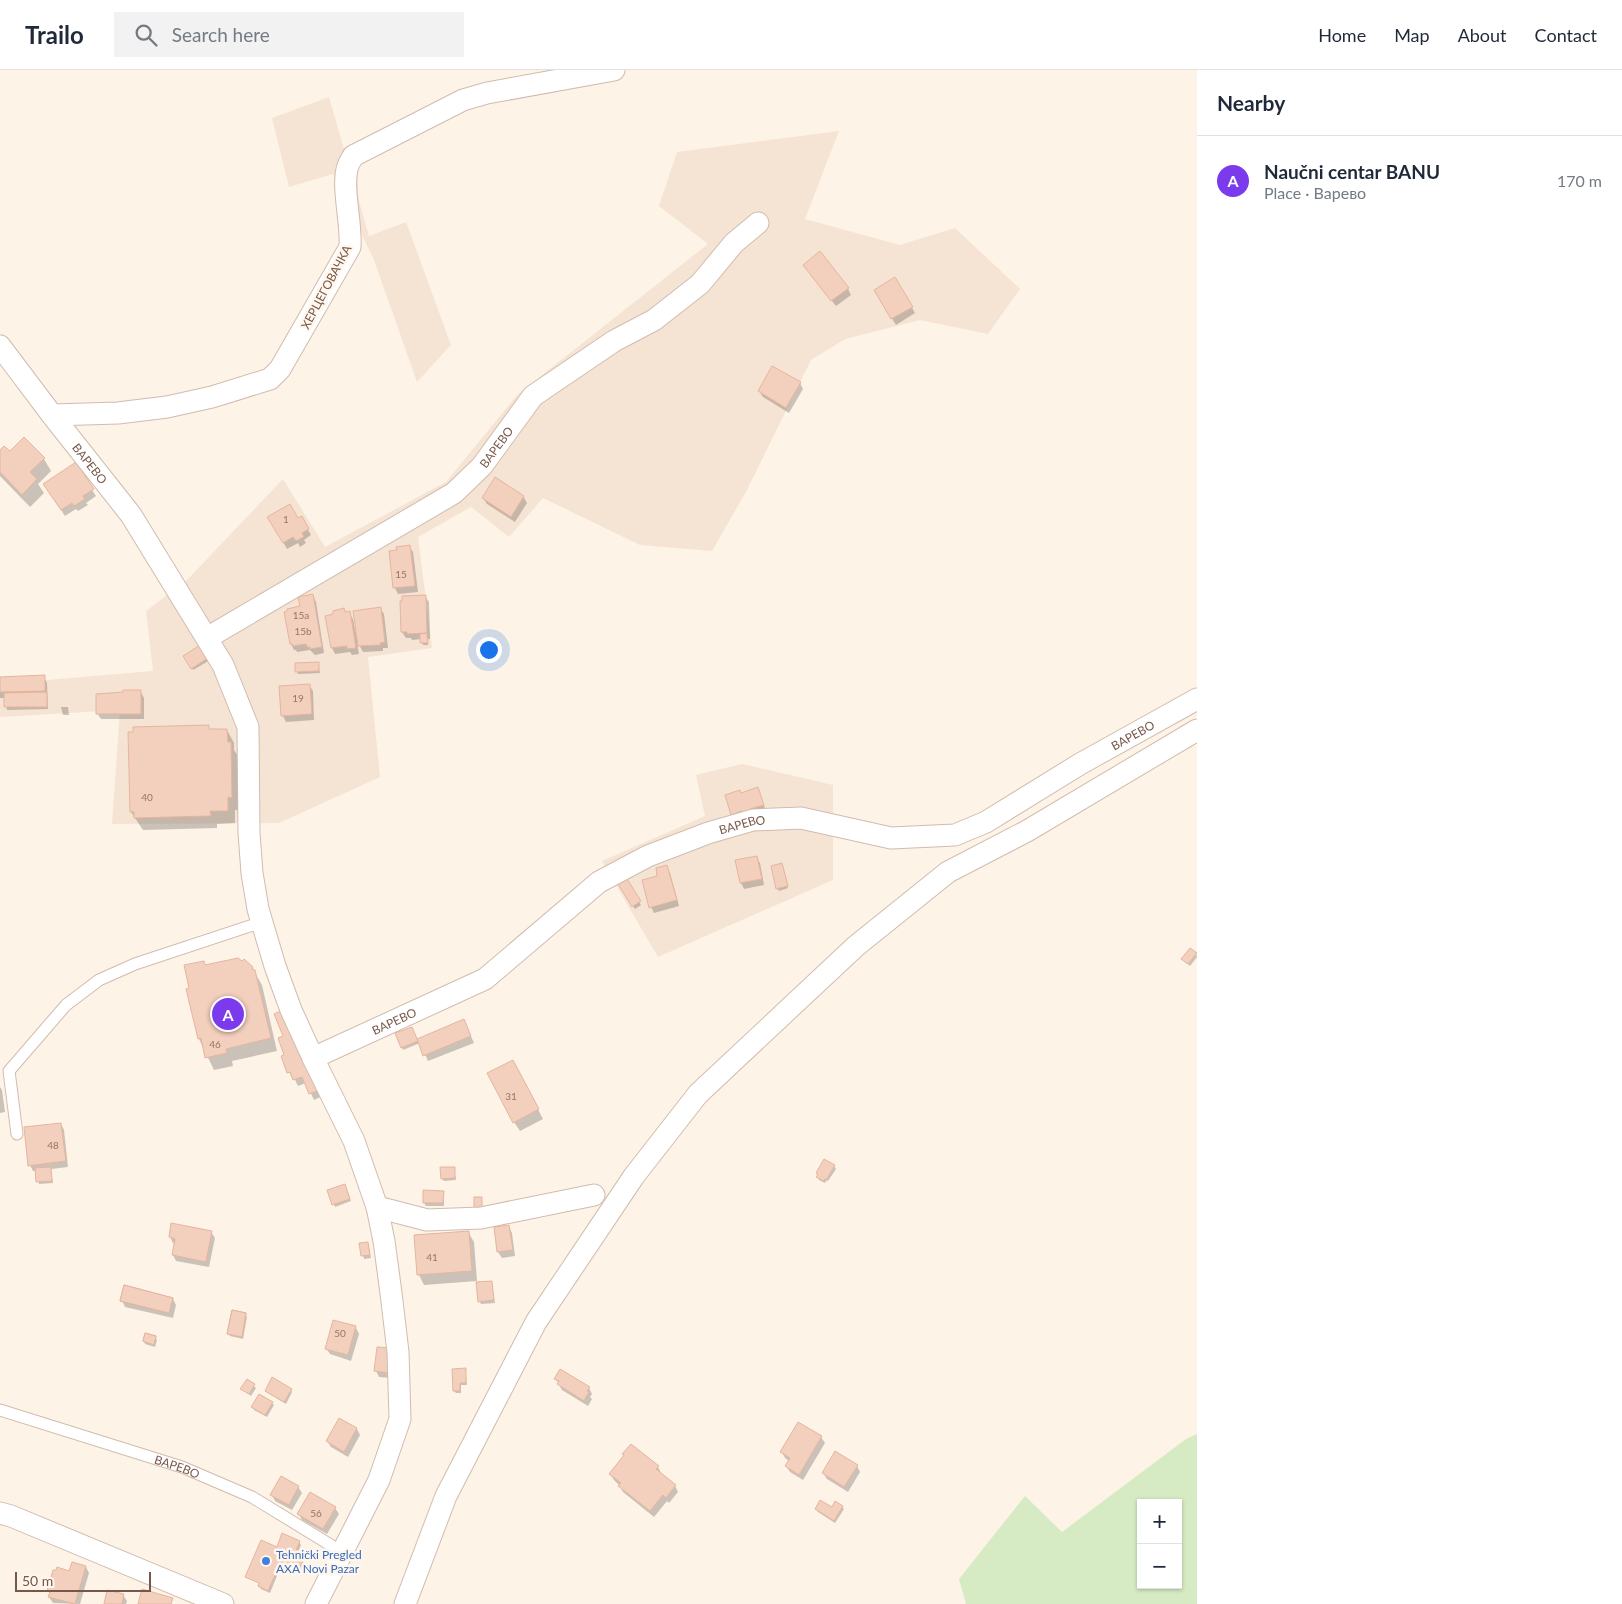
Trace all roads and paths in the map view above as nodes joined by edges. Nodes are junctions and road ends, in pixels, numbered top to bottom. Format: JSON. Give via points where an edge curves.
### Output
{"nodes":[{"id":1,"x":614,"y":70,"type":"edge"},
{"id":2,"x":758,"y":223,"type":"dead end"},
{"id":3,"x":0,"y":346,"type":"edge"},
{"id":4,"x":52,"y":415,"type":"junction"},
{"id":5,"x":207,"y":638,"type":"junction"},
{"id":6,"x":1197,"y":699,"type":"edge"},
{"id":7,"x":1197,"y":730,"type":"edge"},
{"id":8,"x":986,"y":822,"type":"junction"},
{"id":9,"x":994,"y":848,"type":"junction"},
{"id":10,"x":262,"y":922,"type":"junction"},
{"id":11,"x":313,"y":1058,"type":"junction"},
{"id":12,"x":17,"y":1134,"type":"dead end"},
{"id":13,"x":594,"y":1195,"type":"dead end"},
{"id":14,"x":377,"y":1207,"type":"junction"},
{"id":15,"x":0,"y":1410,"type":"edge"},
{"id":16,"x":0,"y":1513,"type":"edge"},
{"id":17,"x":342,"y":1552,"type":"junction"},
{"id":18,"x":223,"y":1604,"type":"edge"},
{"id":19,"x":316,"y":1604,"type":"edge"},
{"id":20,"x":405,"y":1604,"type":"edge"}],
"edges":[{"from":1,"to":4,"type":"street","name":"ХЕРЦЕГОВАЧКА","via":[[462,100],[354,156],[347,166],[345,182],[350,247],[280,369],[270,378],[212,397],[167,407],[118,413]]},
{"from":2,"to":5,"type":"street","name":"ВАРЕВО","via":[[734,243],[700,284],[654,320],[614,341],[533,396],[482,466],[454,493]]},
{"from":3,"to":4,"type":"street"},
{"from":4,"to":5,"type":"street","name":"ВАРЕВО","via":[[131,515]]},
{"from":5,"to":10,"type":"street","name":"ВАРЕВО","via":[[248,727],[252,865]]},
{"from":6,"to":8,"type":"street","name":"ВАРЕВО","via":[[1080,764]]},
{"from":7,"to":9,"type":"street"},
{"from":8,"to":9,"type":"street"},
{"from":8,"to":11,"type":"street","name":"ВАРЕВО","via":[[955,835],[890,838],[802,818],[753,820],[708,833],[648,856],[599,882],[485,979]]},
{"from":9,"to":20,"type":"street","via":[[948,872],[856,946],[698,1094],[634,1176],[536,1322],[446,1496]]},
{"from":10,"to":11,"type":"street","name":"ВАРЕВО","via":[[288,1001]]},
{"from":10,"to":12,"type":"lane","via":[[135,964],[99,980],[66,1005],[9,1070]]},
{"from":11,"to":14,"type":"street","name":"ВАРЕВО","via":[[354,1141]]},
{"from":13,"to":14,"type":"street","via":[[481,1218],[428,1220]]},
{"from":14,"to":17,"type":"street","name":"ВАРЕВО","via":[[398,1352],[400,1419],[379,1480]]},
{"from":15,"to":17,"type":"lane","name":"ВАРЕВО","via":[[182,1467],[252,1497]]},
{"from":16,"to":18,"type":"street"},
{"from":17,"to":19,"type":"street","name":"ВАРЕВО"}]}
